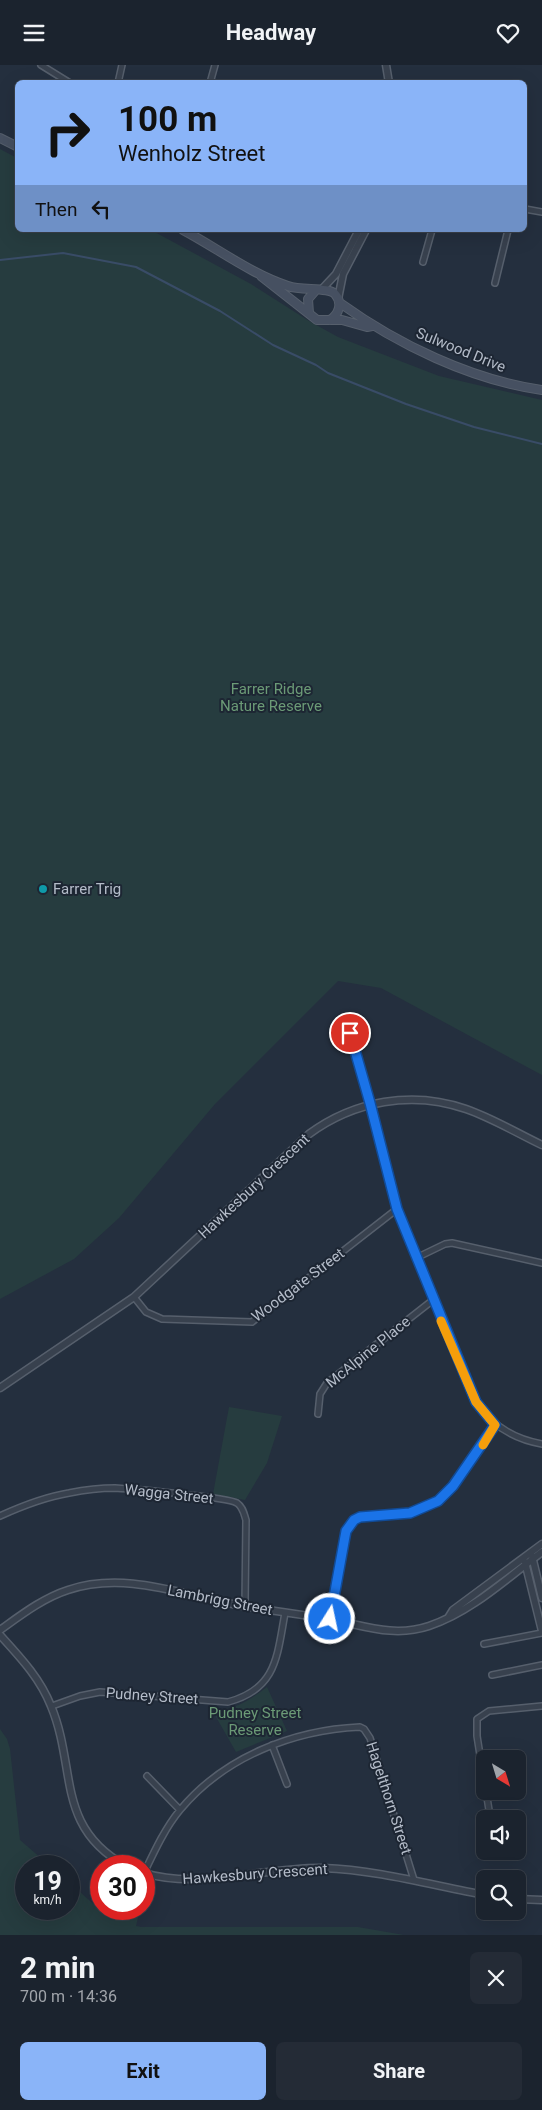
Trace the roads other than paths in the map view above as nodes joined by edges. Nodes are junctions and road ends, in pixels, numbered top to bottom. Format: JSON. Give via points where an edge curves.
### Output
{"nodes":[{"id":1,"x":41,"y":65,"type":"edge"},
{"id":2,"x":122,"y":65,"type":"edge"},
{"id":3,"x":215,"y":65,"type":"edge"},
{"id":4,"x":386,"y":65,"type":"edge"},
{"id":5,"x":65,"y":80,"type":"edge"},
{"id":6,"x":119,"y":80,"type":"edge"},
{"id":7,"x":211,"y":80,"type":"edge"},
{"id":8,"x":388,"y":80,"type":"edge"},
{"id":9,"x":0,"y":138,"type":"edge"},
{"id":10,"x":15,"y":146,"type":"edge"},
{"id":11,"x":527,"y":209,"type":"edge"},
{"id":12,"x":542,"y":212,"type":"edge"},
{"id":13,"x":186,"y":232,"type":"edge"},
{"id":14,"x":358,"y":232,"type":"edge"},
{"id":15,"x":365,"y":232,"type":"edge"},
{"id":16,"x":431,"y":232,"type":"edge"},
{"id":17,"x":508,"y":232,"type":"edge"},
{"id":18,"x":423,"y":262,"type":"dead end"},
{"id":19,"x":256,"y":272,"type":"junction"},
{"id":20,"x":495,"y":283,"type":"dead end"},
{"id":21,"x":319,"y":290,"type":"junction"},
{"id":22,"x":339,"y":301,"type":"junction"},
{"id":23,"x":310,"y":314,"type":"junction"},
{"id":24,"x":330,"y":320,"type":"junction"},
{"id":25,"x":372,"y":326,"type":"junction"},
{"id":26,"x":542,"y":389,"type":"edge"},
{"id":27,"x":350,"y":1033,"type":"dead end"},
{"id":28,"x":370,"y":1103,"type":"junction"},
{"id":29,"x":542,"y":1145,"type":"edge"},
{"id":30,"x":397,"y":1209,"type":"junction"},
{"id":31,"x":416,"y":1257,"type":"junction"},
{"id":32,"x":542,"y":1263,"type":"edge"},
{"id":33,"x":134,"y":1297,"type":"junction"},
{"id":34,"x":433,"y":1300,"type":"junction"},
{"id":35,"x":0,"y":1388,"type":"edge"},
{"id":36,"x":318,"y":1414,"type":"dead end"},
{"id":37,"x":495,"y":1425,"type":"junction"},
{"id":38,"x":542,"y":1444,"type":"edge"},
{"id":39,"x":0,"y":1516,"type":"edge"},
{"id":40,"x":542,"y":1544,"type":"edge"},
{"id":41,"x":531,"y":1552,"type":"junction"},
{"id":42,"x":542,"y":1552,"type":"edge"},
{"id":43,"x":524,"y":1557,"type":"junction"},
{"id":44,"x":533,"y":1559,"type":"junction"},
{"id":45,"x":526,"y":1565,"type":"junction"},
{"id":46,"x":542,"y":1598,"type":"edge"},
{"id":47,"x":245,"y":1605,"type":"junction"},
{"id":48,"x":286,"y":1613,"type":"junction"},
{"id":49,"x":448,"y":1618,"type":"junction"},
{"id":50,"x":330,"y":1619,"type":"junction"},
{"id":51,"x":0,"y":1630,"type":"edge"},
{"id":52,"x":542,"y":1632,"type":"edge"},
{"id":53,"x":0,"y":1635,"type":"edge"},
{"id":54,"x":484,"y":1644,"type":"dead end"},
{"id":55,"x":542,"y":1665,"type":"edge"},
{"id":56,"x":492,"y":1675,"type":"dead end"},
{"id":57,"x":52,"y":1706,"type":"junction"},
{"id":58,"x":542,"y":1706,"type":"edge"},
{"id":59,"x":272,"y":1745,"type":"junction"},
{"id":60,"x":479,"y":1750,"type":"edge"},
{"id":61,"x":147,"y":1776,"type":"dead end"},
{"id":62,"x":287,"y":1784,"type":"dead end"},
{"id":63,"x":487,"y":1800,"type":"edge"},
{"id":64,"x":180,"y":1810,"type":"junction"},
{"id":65,"x":489,"y":1810,"type":"dead end"},
{"id":66,"x":111,"y":1855,"type":"edge"},
{"id":67,"x":154,"y":1855,"type":"edge"},
{"id":68,"x":155,"y":1875,"type":"edge"},
{"id":69,"x":414,"y":1879,"type":"junction"},
{"id":70,"x":476,"y":1893,"type":"edge"},
{"id":71,"x":526,"y":1899,"type":"edge"},
{"id":72,"x":542,"y":1900,"type":"edge"}],
"edges":[{"from":1,"to":5,"type":"street"},
{"from":2,"to":6,"type":"street"},
{"from":3,"to":7,"type":"street"},
{"from":4,"to":8,"type":"street"},
{"from":9,"to":10,"type":"main road"},
{"from":11,"to":12,"type":"street"},
{"from":13,"to":19,"type":"main road","name":"Sulwood Drive"},
{"from":14,"to":21,"type":"street","via":[[336,274]]},
{"from":15,"to":22,"type":"street","via":[[343,274]]},
{"from":16,"to":18,"type":"street"},
{"from":17,"to":20,"type":"street"},
{"from":19,"to":21,"type":"main road","name":"Sulwood Drive","via":[[289,287]]},
{"from":19,"to":23,"type":"main road","name":"Sulwood Drive"},
{"from":21,"to":22,"type":"main road","name":"Sulwood Drive","via":[[332,291]]},
{"from":21,"to":23,"type":"main road","via":[[307,304]]},
{"from":22,"to":24,"type":"main road","via":[[336,315]]},
{"from":22,"to":25,"type":"main road","name":"Sulwood Drive"},
{"from":23,"to":24,"type":"main road","name":"Sulwood Drive","via":[[316,320]]},
{"from":24,"to":25,"type":"main road","name":"Sulwood Drive"},
{"from":25,"to":26,"type":"main road","name":"Sulwood Drive","via":[[474,373],[514,385]]},
{"from":27,"to":28,"type":"street"},
{"from":28,"to":29,"type":"street","name":"Hawkesbury Crescent","via":[[411,1100],[445,1103],[484,1116]]},
{"from":28,"to":30,"type":"street"},
{"from":28,"to":33,"type":"street","name":"Hawkesbury Crescent","via":[[309,1134]]},
{"from":30,"to":31,"type":"street"},
{"from":30,"to":33,"type":"street","name":"Woodgate Street","via":[[252,1322],[162,1319],[146,1313]]},
{"from":31,"to":32,"type":"street","via":[[452,1243]]},
{"from":31,"to":34,"type":"street"},
{"from":33,"to":35,"type":"street","name":"Hawkesbury Crescent"},
{"from":34,"to":36,"type":"street","name":"McAlpine Place","via":[[327,1383],[320,1394]]},
{"from":34,"to":37,"type":"street","via":[[476,1402]]},
{"from":37,"to":38,"type":"street","via":[[514,1436]]},
{"from":37,"to":50,"type":"street","via":[[453,1486],[438,1501],[410,1513],[354,1520],[346,1531]]},
{"from":39,"to":47,"type":"street","name":"Wagga Street","via":[[28,1504],[69,1493],[115,1488],[237,1503],[246,1520]]},
{"from":40,"to":41,"type":"street","name":"Lambrigg Street"},
{"from":41,"to":43,"type":"street","name":"Lambrigg Street"},
{"from":41,"to":44,"type":"street"},
{"from":42,"to":44,"type":"street","name":"Lambrigg Street"},
{"from":43,"to":45,"type":"street"},
{"from":43,"to":49,"type":"street","name":"Lambrigg Street","via":[[453,1610]]},
{"from":44,"to":45,"type":"street","name":"Lambrigg Street"},
{"from":44,"to":46,"type":"street"},
{"from":45,"to":49,"type":"street","name":"Lambrigg Street","via":[[457,1615]]},
{"from":45,"to":52,"type":"street"},
{"from":47,"to":48,"type":"street","name":"Lambrigg Street"},
{"from":47,"to":51,"type":"street","name":"Lambrigg Street","via":[[139,1584],[93,1584],[48,1599]]},
{"from":48,"to":50,"type":"street","name":"Lambrigg Street"},
{"from":48,"to":57,"type":"street","name":"Pudney Street","via":[[272,1672],[243,1698],[228,1702],[100,1692]]},
{"from":49,"to":50,"type":"street","name":"Lambrigg Street","via":[[428,1626],[384,1632]]},
{"from":52,"to":54,"type":"street"},
{"from":53,"to":57,"type":"street","via":[[34,1674]]},
{"from":55,"to":56,"type":"street"},
{"from":57,"to":66,"type":"street","via":[[77,1814],[98,1845]]},
{"from":58,"to":60,"type":"street","via":[[489,1711],[477,1719]]},
{"from":59,"to":62,"type":"street"},
{"from":59,"to":64,"type":"street","name":"Hagelthorn Street","via":[[236,1764]]},
{"from":59,"to":69,"type":"street","name":"Hagelthorn Street","via":[[323,1730],[364,1729],[370,1738]]},
{"from":61,"to":64,"type":"street"},
{"from":63,"to":65,"type":"street"},
{"from":64,"to":67,"type":"street","name":"Hagelthorn Street"},
{"from":68,"to":69,"type":"street","name":"Hawkesbury Crescent","via":[[179,1879],[321,1868]]},
{"from":69,"to":70,"type":"street","name":"Hawkesbury Crescent"},
{"from":71,"to":72,"type":"street"}]}
